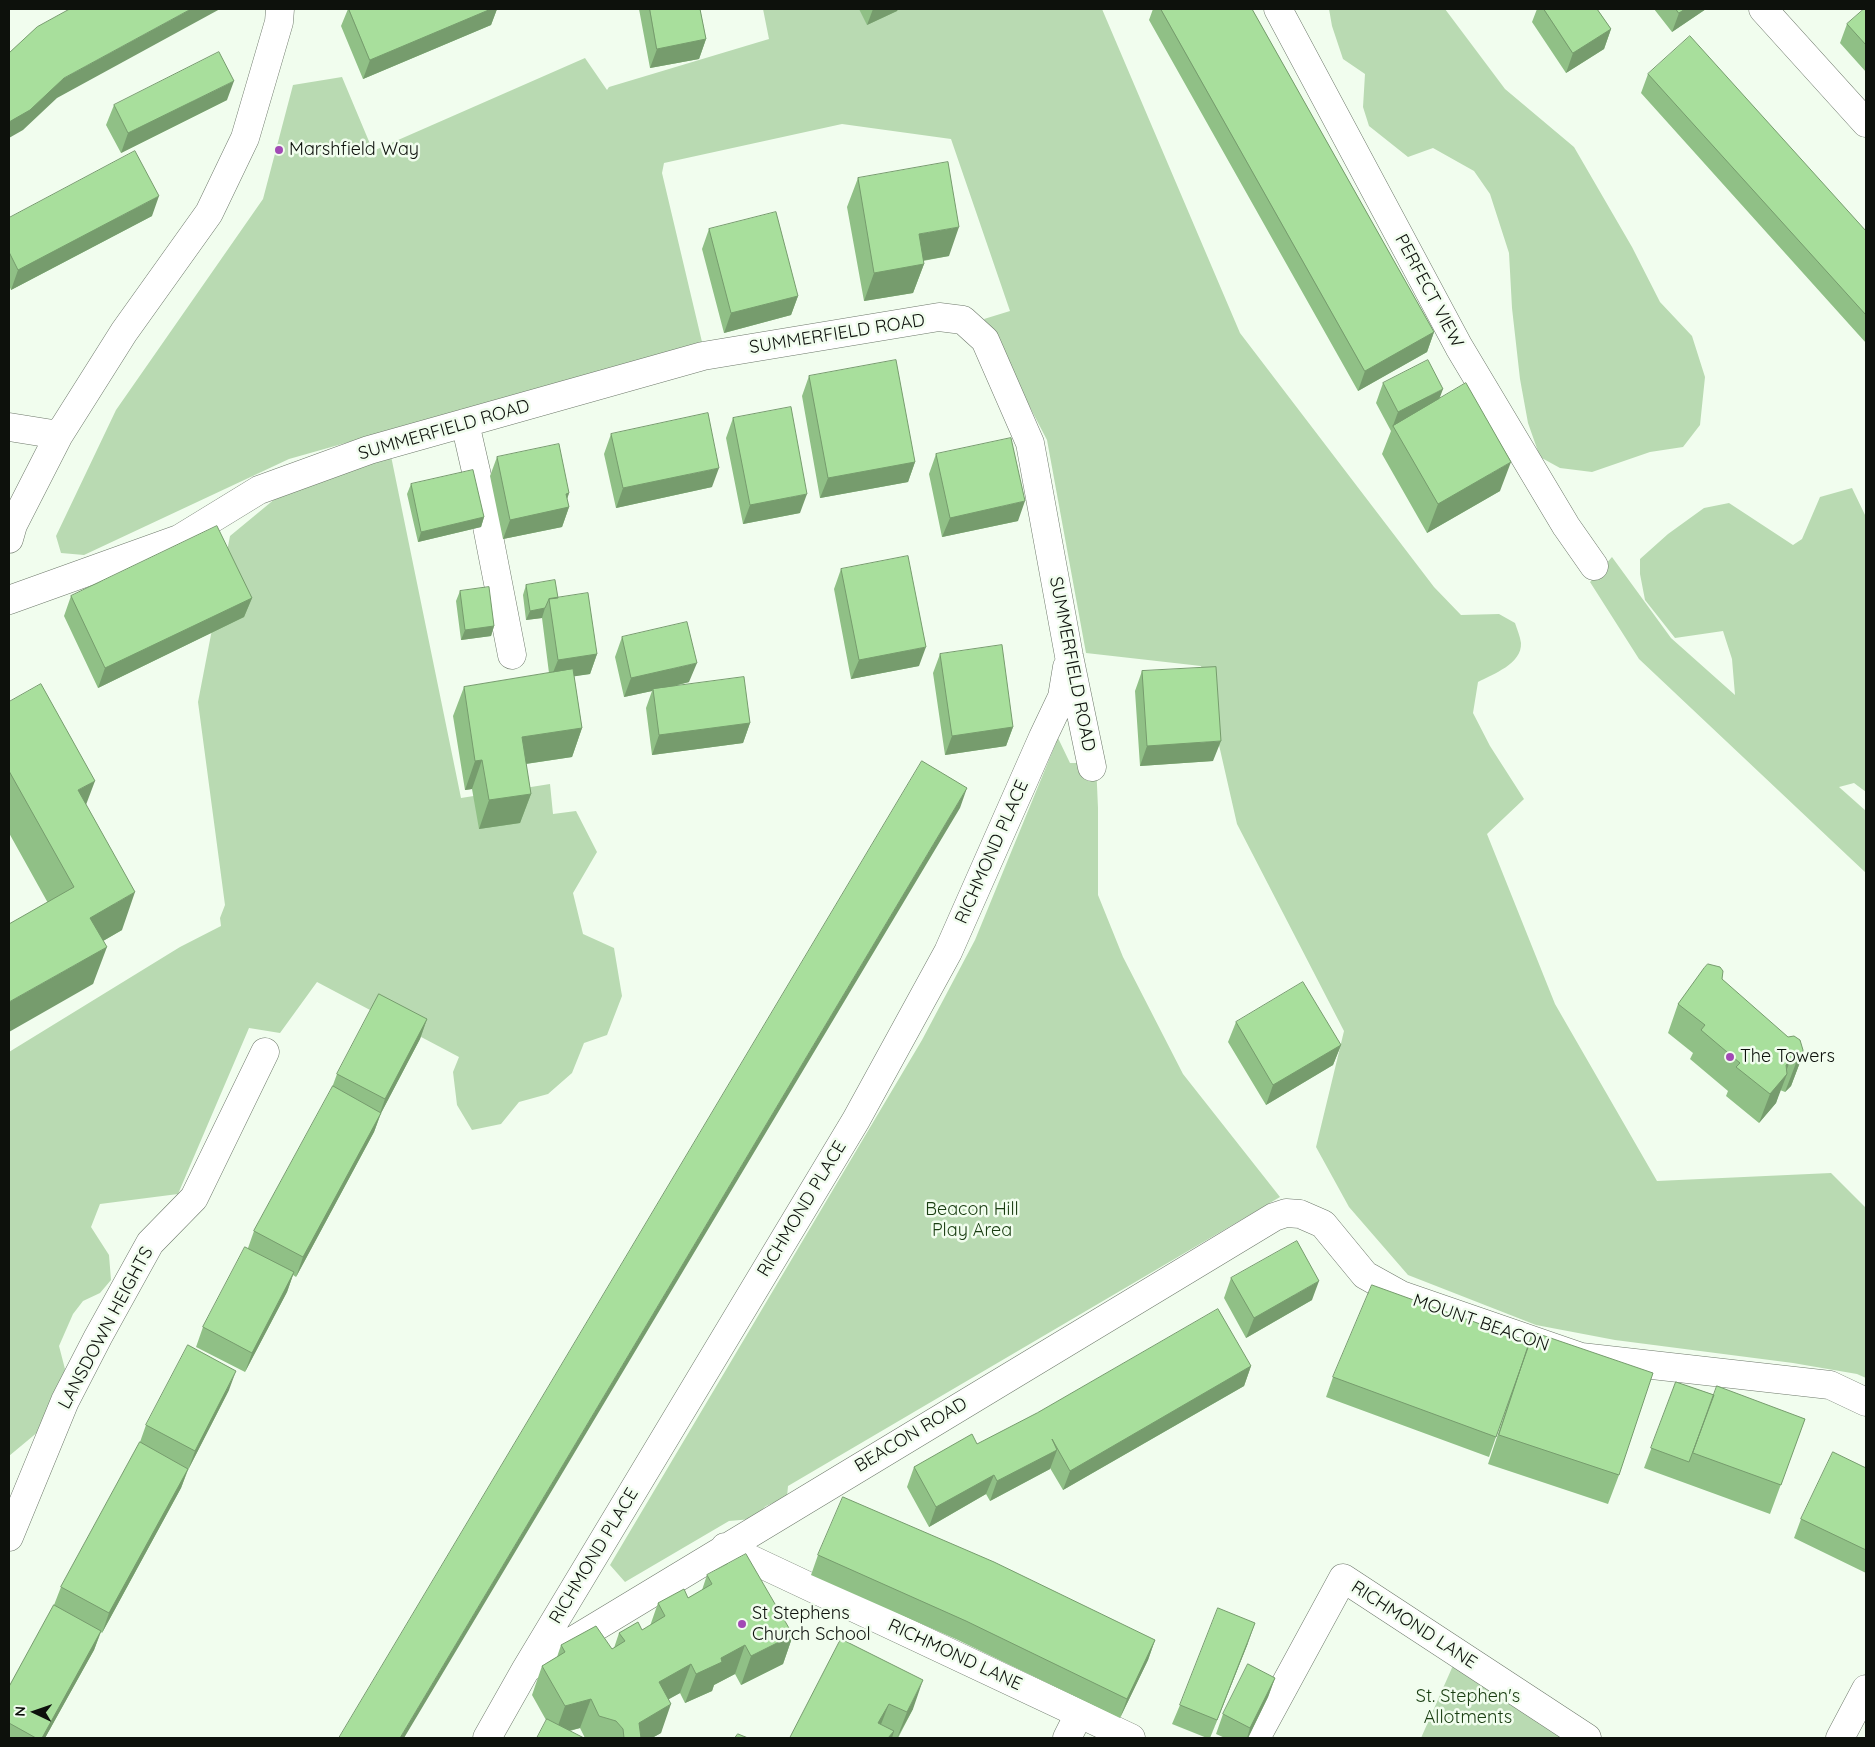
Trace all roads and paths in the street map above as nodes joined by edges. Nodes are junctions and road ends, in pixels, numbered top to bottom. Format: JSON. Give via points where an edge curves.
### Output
{"nodes":[{"id":1,"x":280,"y":9,"type":"edge"},
{"id":2,"x":1278,"y":9,"type":"edge"},
{"id":3,"x":1763,"y":9,"type":"edge"},
{"id":4,"x":1866,"y":122,"type":"edge"},
{"id":5,"x":464,"y":423,"type":"junction"},
{"id":6,"x":9,"y":427,"type":"edge"},
{"id":7,"x":59,"y":435,"type":"junction"},
{"id":8,"x":9,"y":539,"type":"edge"},
{"id":9,"x":1594,"y":566,"type":"dead end"},
{"id":10,"x":9,"y":600,"type":"edge"},
{"id":11,"x":512,"y":655,"type":"dead end"},
{"id":12,"x":1069,"y":656,"type":"junction"},
{"id":13,"x":1092,"y":767,"type":"dead end"},
{"id":14,"x":265,"y":1052,"type":"dead end"},
{"id":15,"x":1300,"y":1214,"type":"joint"},
{"id":16,"x":1866,"y":1402,"type":"edge"},
{"id":17,"x":9,"y":1537,"type":"edge"},
{"id":18,"x":725,"y":1547,"type":"junction"},
{"id":19,"x":526,"y":1669,"type":"junction"},
{"id":20,"x":1866,"y":1689,"type":"edge"},
{"id":21,"x":1079,"y":1714,"type":"junction"},
{"id":22,"x":486,"y":1738,"type":"edge"},
{"id":23,"x":1067,"y":1738,"type":"edge"},
{"id":24,"x":1131,"y":1738,"type":"edge"},
{"id":25,"x":1256,"y":1738,"type":"edge"},
{"id":26,"x":1587,"y":1738,"type":"edge"},
{"id":27,"x":1840,"y":1738,"type":"edge"}],
"edges":[{"from":1,"to":7,"type":"street","via":[[246,138],[209,213],[124,332]]},
{"from":2,"to":9,"type":"street","name":"PERFECT VIEW","via":[[1459,347],[1566,526]]},
{"from":3,"to":4,"type":"street"},
{"from":5,"to":10,"type":"street","name":"SUMMERFIELD ROAD","via":[[369,450],[259,490],[179,539]]},
{"from":5,"to":11,"type":"street"},
{"from":5,"to":12,"type":"street","name":"SUMMERFIELD ROAD","via":[[703,356],[939,317],[963,320],[985,340],[1030,443]]},
{"from":6,"to":7,"type":"street"},
{"from":7,"to":8,"type":"street"},
{"from":12,"to":13,"type":"street","name":"SUMMERFIELD ROAD"},
{"from":12,"to":19,"type":"street","name":"RICHMOND PLACE","via":[[1062,697],[948,952],[856,1120]]},
{"from":14,"to":17,"type":"street","name":"LANSDOWN HEIGHTS","via":[[194,1198],[150,1243],[98,1337],[65,1401]]},
{"from":15,"to":16,"type":"street","name":"MOUNT BEACON","via":[[1322,1224],[1366,1274],[1401,1295],[1581,1357],[1830,1386]]},
{"from":15,"to":18,"type":"street","name":"BEACON ROAD","via":[[1286,1213],[1274,1217]]},
{"from":18,"to":19,"type":"street","name":"BEACON ROAD"},
{"from":18,"to":21,"type":"street","name":"RICHMOND LANE"},
{"from":19,"to":22,"type":"street","name":"RICHMOND PLACE"},
{"from":20,"to":27,"type":"street"},
{"from":21,"to":23,"type":"street"},
{"from":21,"to":24,"type":"street","name":"RICHMOND LANE"},
{"from":25,"to":26,"type":"street","name":"RICHMOND LANE","via":[[1343,1578]]}]}
